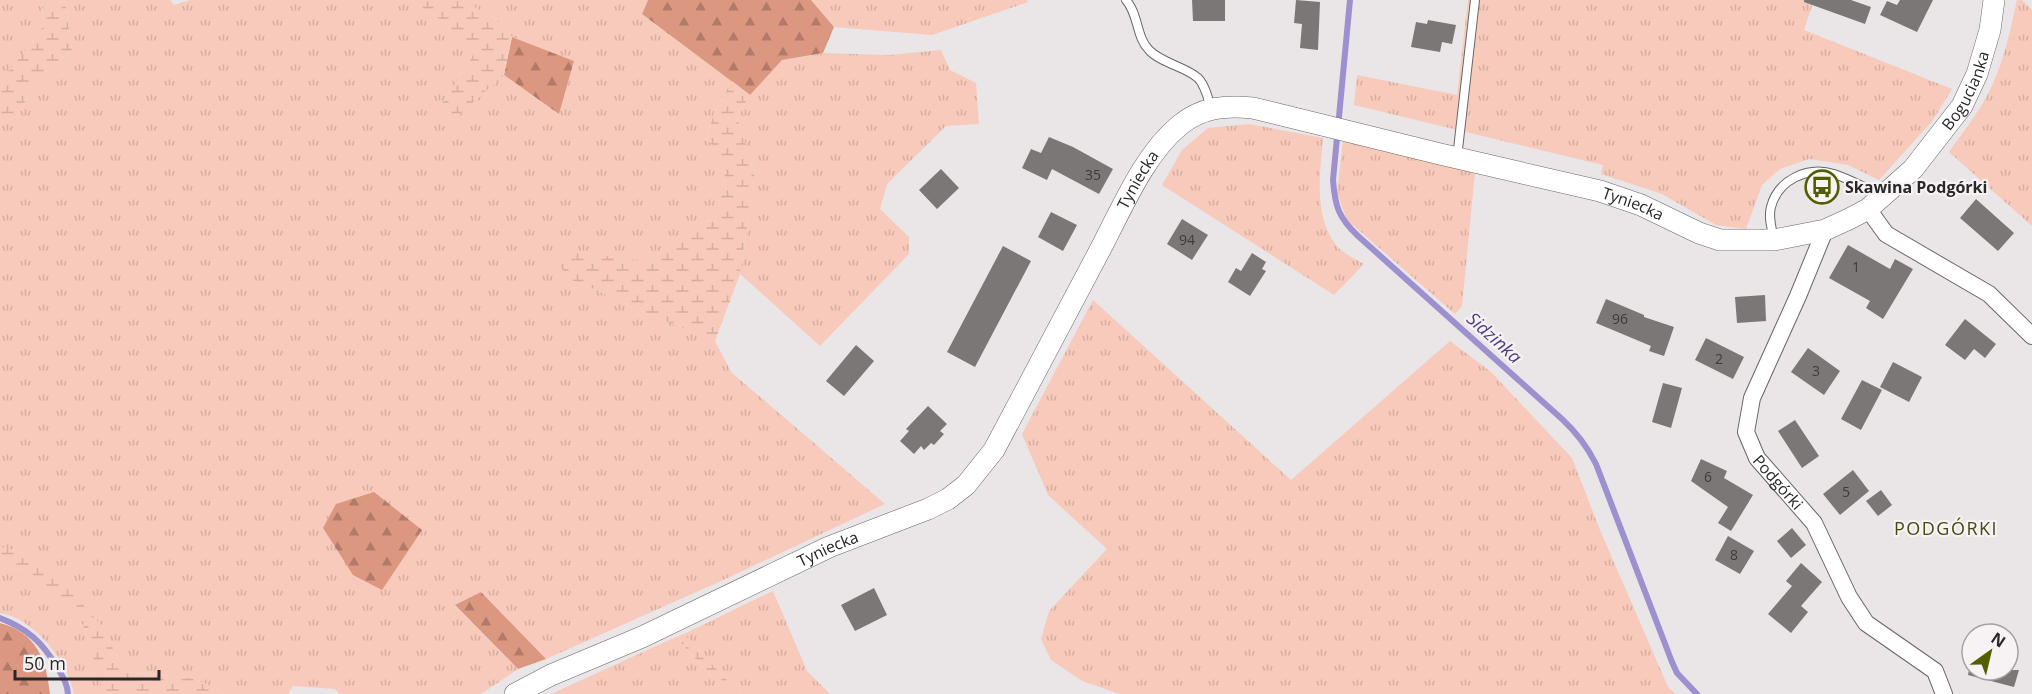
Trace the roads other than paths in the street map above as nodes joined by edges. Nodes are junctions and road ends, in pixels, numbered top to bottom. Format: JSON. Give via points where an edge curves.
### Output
{"nodes":[{"id":1,"x":1126,"y":0,"type":"edge"},
{"id":2,"x":1475,"y":0,"type":"edge"},
{"id":3,"x":1994,"y":0,"type":"edge"},
{"id":4,"x":1212,"y":108,"type":"junction"},
{"id":5,"x":1456,"y":158,"type":"junction"},
{"id":6,"x":1913,"y":170,"type":"joint"},
{"id":7,"x":1876,"y":203,"type":"junction"},
{"id":8,"x":1824,"y":230,"type":"junction"},
{"id":9,"x":1774,"y":240,"type":"junction"},
{"id":10,"x":2032,"y":336,"type":"edge"},
{"id":11,"x":514,"y":694,"type":"edge"},
{"id":12,"x":1944,"y":694,"type":"edge"}],
"edges":[{"from":1,"to":4,"type":"lane","via":[[1148,50],[1197,78]]},
{"from":2,"to":5,"type":"lane"},
{"from":3,"to":6,"type":"street","name":"Bogucianka","via":[[1977,74],[1962,106]]},
{"from":4,"to":5,"type":"street","name":"Tyniecka","via":[[1253,108]]},
{"from":4,"to":11,"type":"street","name":"Tyniecka","via":[[1181,123],[1156,150],[994,450],[966,484],[928,509],[829,547],[642,638]]},
{"from":5,"to":9,"type":"street","name":"Tyniecka","via":[[1600,190],[1720,240]]},
{"from":6,"to":7,"type":"street","name":"Tyniecka"},
{"from":7,"to":8,"type":"street","name":"Tyniecka"},
{"from":7,"to":9,"type":"lane","via":[[1832,174],[1820,172],[1791,178],[1777,191],[1770,209]]},
{"from":7,"to":10,"type":"street","via":[[1886,234],[1989,294]]},
{"from":8,"to":9,"type":"street","name":"Tyniecka"},
{"from":8,"to":12,"type":"street","name":"Podgórki","via":[[1752,398],[1746,432],[1757,458],[1814,523],[1849,597],[1866,623],[1935,672]]}]}
